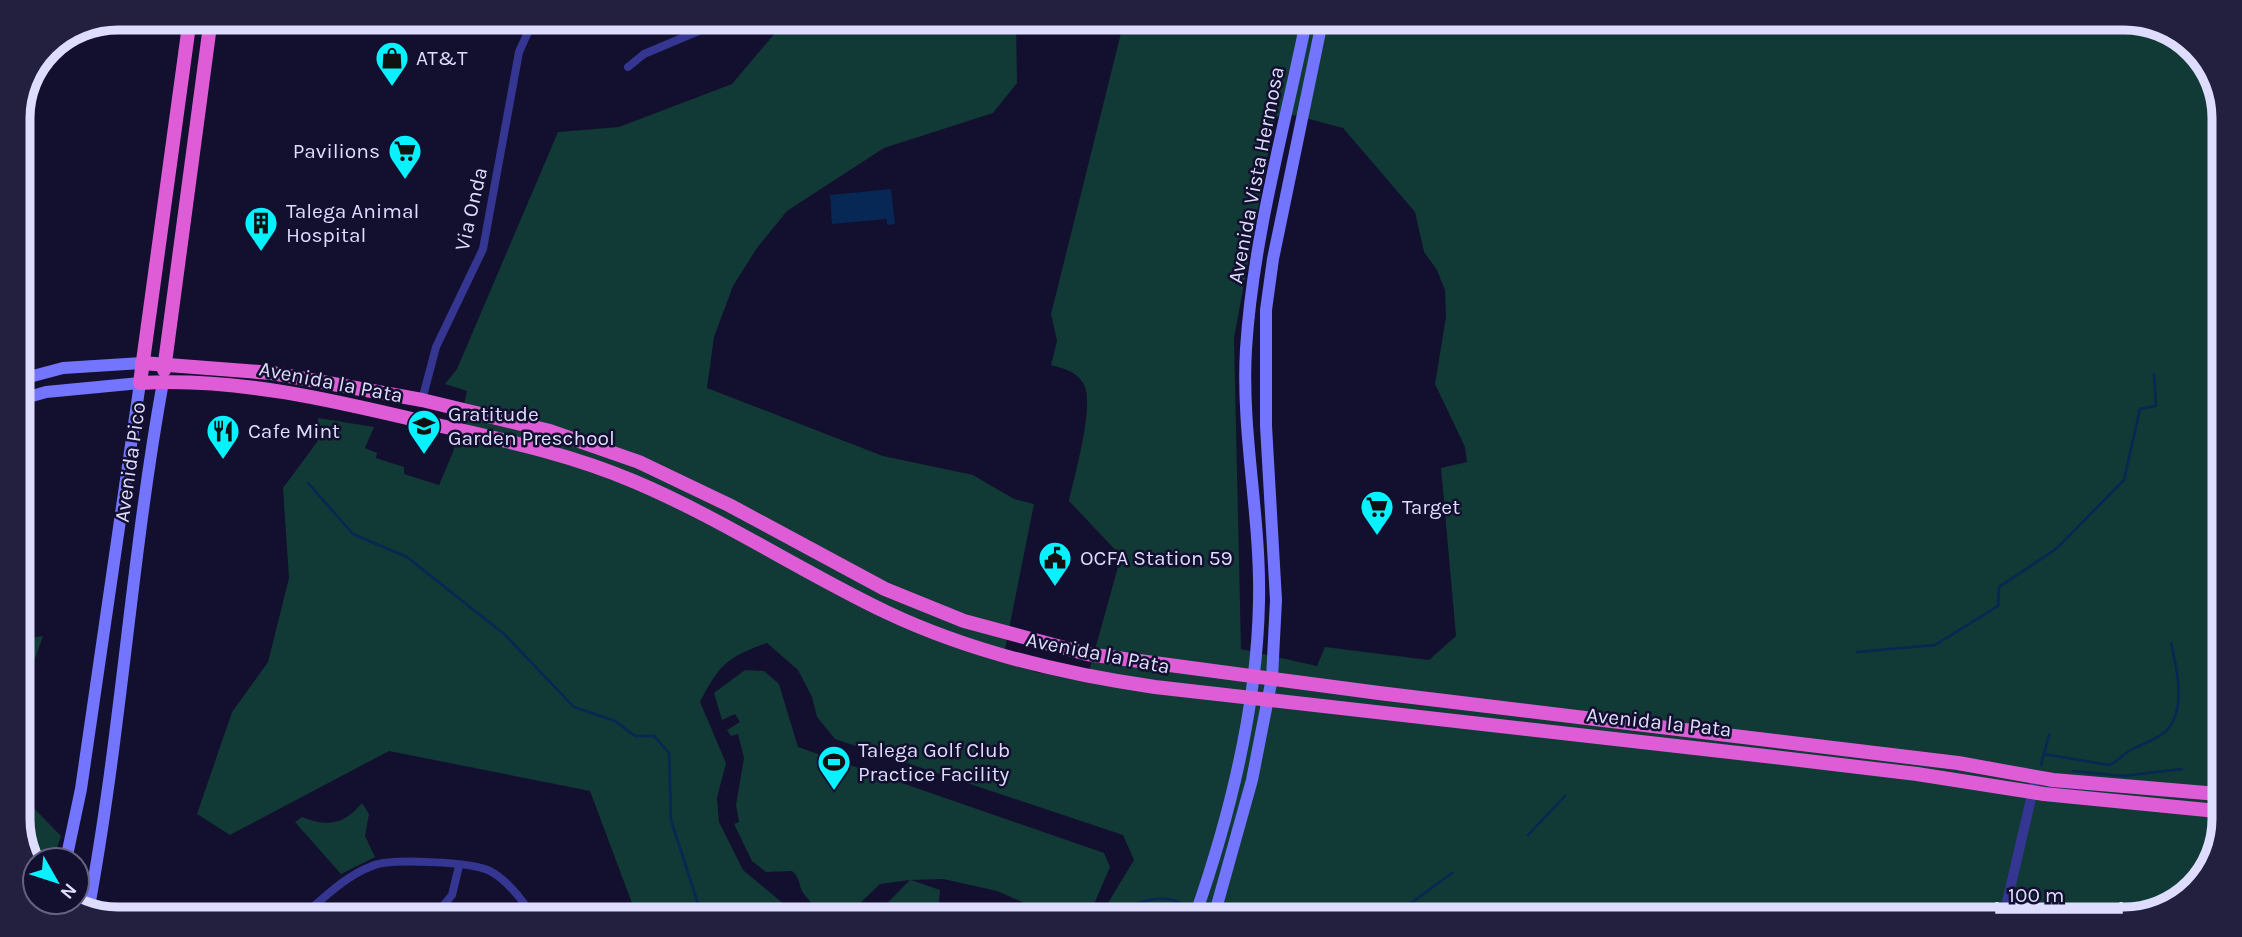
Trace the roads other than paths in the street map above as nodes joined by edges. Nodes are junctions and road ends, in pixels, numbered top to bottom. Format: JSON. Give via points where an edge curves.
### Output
{"nodes":[{"id":1,"x":188,"y":30,"type":"edge"},
{"id":2,"x":209,"y":30,"type":"edge"},
{"id":3,"x":529,"y":30,"type":"edge"},
{"id":4,"x":701,"y":30,"type":"edge"},
{"id":5,"x":1304,"y":30,"type":"edge"},
{"id":6,"x":1320,"y":30,"type":"edge"},
{"id":7,"x":628,"y":67,"type":"dead end"},
{"id":8,"x":142,"y":363,"type":"junction"},
{"id":9,"x":165,"y":364,"type":"junction"},
{"id":10,"x":30,"y":377,"type":"edge"},
{"id":11,"x":163,"y":382,"type":"junction"},
{"id":12,"x":140,"y":383,"type":"junction"},
{"id":13,"x":30,"y":397,"type":"edge"},
{"id":14,"x":422,"y":400,"type":"junction"},
{"id":15,"x":387,"y":413,"type":"junction"},
{"id":16,"x":1255,"y":676,"type":"junction"},
{"id":17,"x":1272,"y":678,"type":"junction"},
{"id":18,"x":1251,"y":698,"type":"junction"},
{"id":19,"x":1268,"y":700,"type":"junction"},
{"id":20,"x":2036,"y":777,"type":"junction"},
{"id":21,"x":2032,"y":792,"type":"junction"},
{"id":22,"x":2212,"y":793,"type":"edge"},
{"id":23,"x":2212,"y":810,"type":"edge"},
{"id":24,"x":69,"y":846,"type":"edge"},
{"id":25,"x":459,"y":866,"type":"junction"},
{"id":26,"x":91,"y":894,"type":"edge"},
{"id":27,"x":313,"y":907,"type":"edge"},
{"id":28,"x":443,"y":907,"type":"edge"},
{"id":29,"x":524,"y":907,"type":"edge"},
{"id":30,"x":1198,"y":907,"type":"edge"},
{"id":31,"x":1217,"y":907,"type":"edge"},
{"id":32,"x":2006,"y":907,"type":"edge"}],
"edges":[{"from":1,"to":8,"type":"highway","name":"Avenida Pico"},
{"from":2,"to":9,"type":"highway","name":"Avenida Pico"},
{"from":3,"to":14,"type":"street","name":"Via Onda","via":[[519,52],[483,249],[436,347]]},
{"from":4,"to":7,"type":"street","via":[[644,54]]},
{"from":5,"to":16,"type":"main road","name":"Avenida Vista Hermosa","via":[[1259,242],[1246,349],[1259,599]]},
{"from":6,"to":17,"type":"main road","name":"Avenida Vista Hermosa","via":[[1266,310],[1266,426],[1276,600]]},
{"from":8,"to":9,"type":"highway","name":"Avenida la Pata"},
{"from":8,"to":10,"type":"main road","name":"Avenida la Pata","via":[[63,368]]},
{"from":8,"to":12,"type":"highway","name":"Avenida Pico"},
{"from":9,"to":11,"type":"highway","name":"Avenida Pico"},
{"from":9,"to":14,"type":"highway","name":"Avenida la Pata","via":[[272,373]]},
{"from":11,"to":12,"type":"highway","name":"Avenida la Pata"},
{"from":11,"to":15,"type":"highway","name":"Avenida la Pata","via":[[266,389]]},
{"from":11,"to":26,"type":"main road","name":"Avenida Pico","via":[[114,760]]},
{"from":12,"to":13,"type":"main road","name":"Avenida la Pata"},
{"from":12,"to":24,"type":"main road","name":"Avenida Pico","via":[[83,778]]},
{"from":14,"to":15,"type":"highway","via":[[414,410],[392,405]]},
{"from":14,"to":16,"type":"highway","name":"Avenida la Pata","via":[[550,431],[639,462],[885,589],[964,621],[1087,654]]},
{"from":15,"to":18,"type":"highway","name":"Avenida la Pata","via":[[538,448],[632,480],[889,614],[993,652],[1112,681]]},
{"from":16,"to":17,"type":"highway","name":"Avenida la Pata"},
{"from":16,"to":18,"type":"main road","name":"Avenida Vista Hermosa"},
{"from":17,"to":19,"type":"main road","name":"Avenida Vista Hermosa"},
{"from":17,"to":20,"type":"highway","name":"Avenida la Pata","via":[[1958,763]]},
{"from":18,"to":19,"type":"highway","name":"Avenida la Pata"},
{"from":18,"to":30,"type":"main road","name":"Avenida Vista Hermosa","via":[[1222,828]]},
{"from":19,"to":21,"type":"highway","name":"Avenida la Pata","via":[[1800,760]]},
{"from":19,"to":31,"type":"main road","name":"Avenida Vista Hermosa","via":[[1239,833]]},
{"from":20,"to":21,"type":"street"},
{"from":20,"to":22,"type":"highway","name":"Avenida la Pata"},
{"from":21,"to":23,"type":"highway","name":"Avenida la Pata"},
{"from":21,"to":32,"type":"street"},
{"from":25,"to":27,"type":"street","via":[[400,860],[374,865],[347,878]]},
{"from":25,"to":28,"type":"street","via":[[452,895]]},
{"from":25,"to":29,"type":"street","via":[[486,869],[501,878]]}]}
